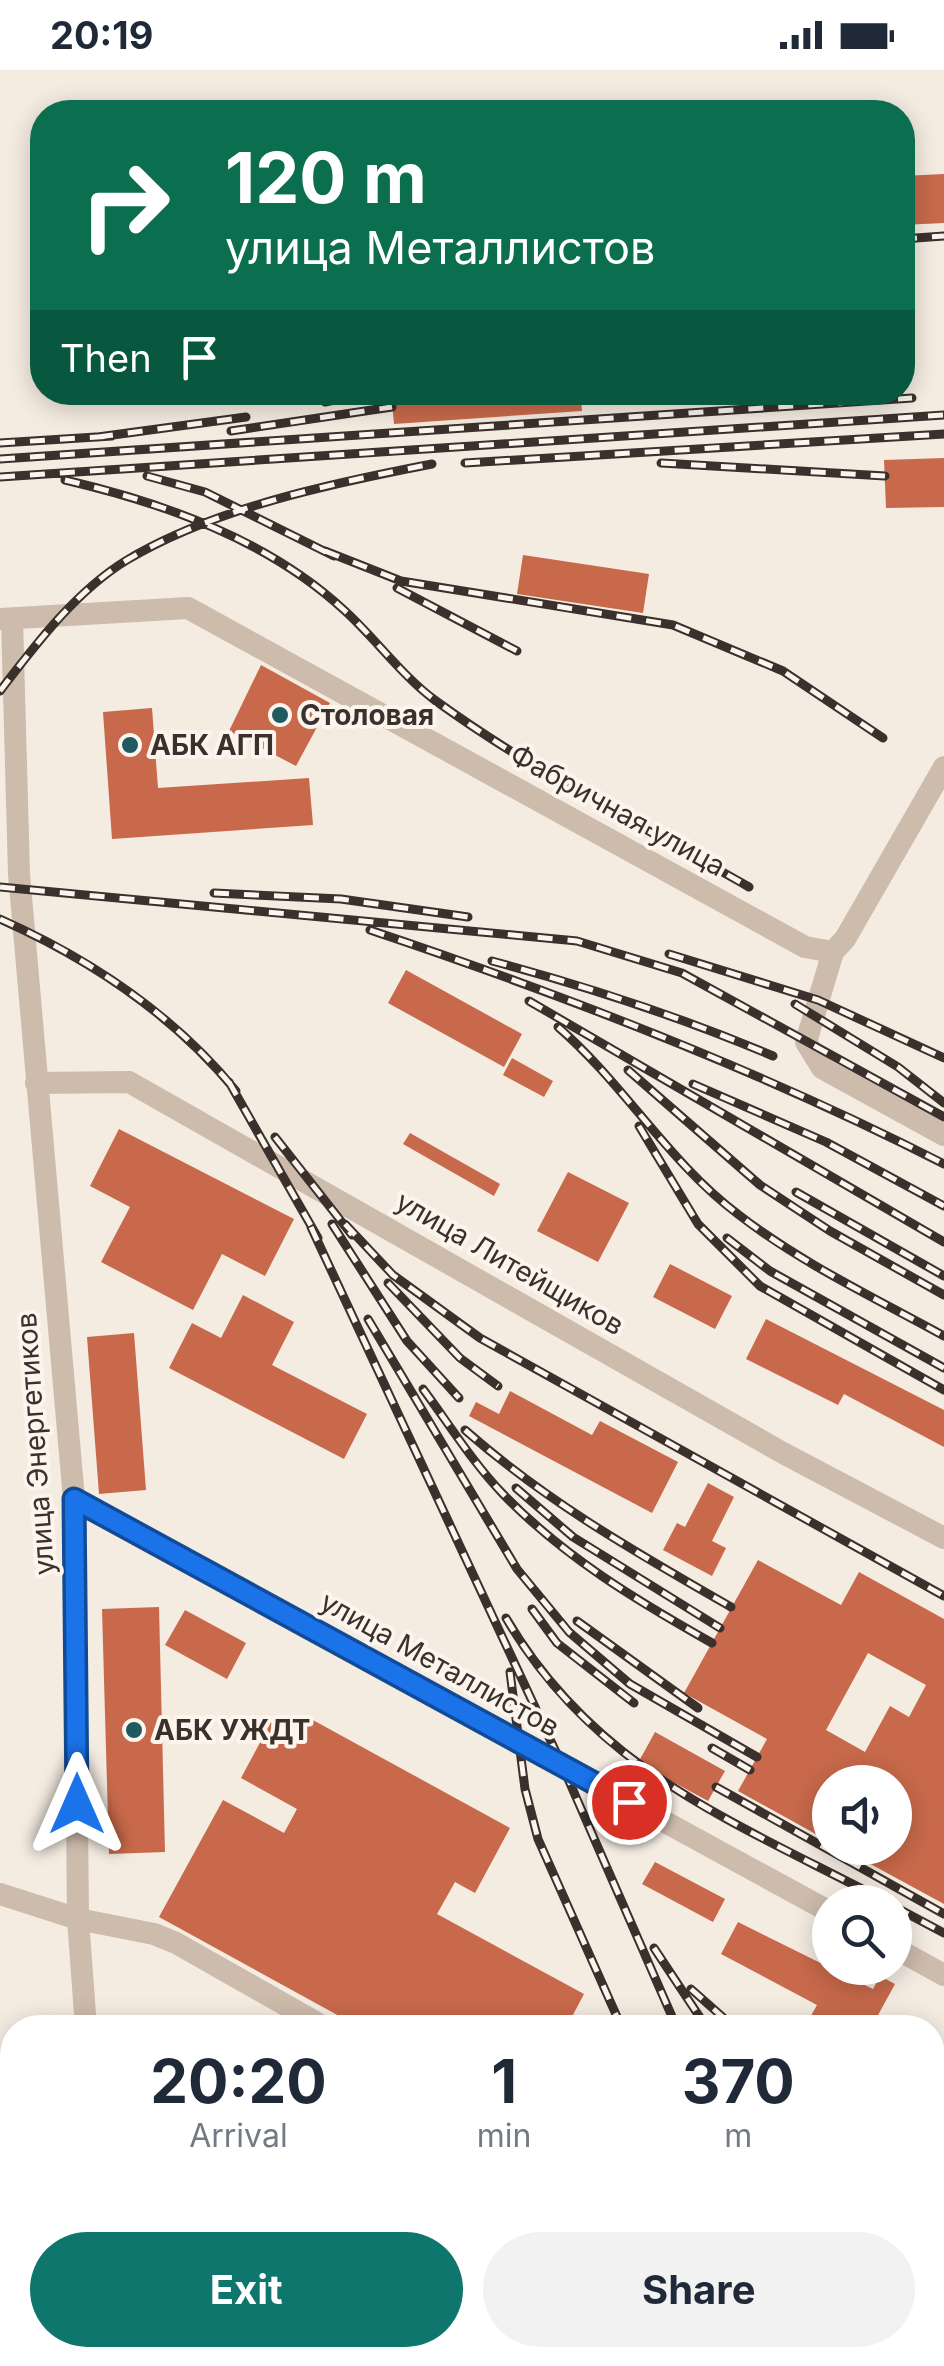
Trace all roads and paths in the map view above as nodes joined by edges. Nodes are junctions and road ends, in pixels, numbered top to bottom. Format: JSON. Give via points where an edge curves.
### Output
{"nodes":[{"id":1,"x":6,"y":619,"type":"edge"},
{"id":2,"x":944,"y":767,"type":"edge"},
{"id":3,"x":832,"y":952,"type":"junction"},
{"id":4,"x":36,"y":1082,"type":"junction"},
{"id":5,"x":944,"y":1135,"type":"edge"},
{"id":6,"x":74,"y":1499,"type":"junction"},
{"id":7,"x":944,"y":1538,"type":"edge"},
{"id":8,"x":0,"y":1894,"type":"edge"},
{"id":9,"x":812,"y":1902,"type":"edge"},
{"id":10,"x":78,"y":1919,"type":"junction"},
{"id":11,"x":912,"y":1957,"type":"edge"},
{"id":12,"x":944,"y":1975,"type":"edge"},
{"id":13,"x":85,"y":2015,"type":"edge"},
{"id":14,"x":303,"y":2015,"type":"edge"}],
"edges":[{"from":1,"to":3,"type":"street","name":"Фабричная улица","via":[[188,608],[805,948]]},
{"from":1,"to":4,"type":"street","name":"улица Энергетиков"},
{"from":2,"to":3,"type":"street"},
{"from":3,"to":5,"type":"street","via":[[809,1050],[822,1068]]},
{"from":4,"to":6,"type":"street","name":"улица Энергетиков"},
{"from":4,"to":7,"type":"street","name":"улица Литейщиков","via":[[129,1082]]},
{"from":6,"to":9,"type":"street","name":"улица Металлистов"},
{"from":6,"to":10,"type":"street","name":"улица Энергетиков"},
{"from":8,"to":10,"type":"street"},
{"from":10,"to":13,"type":"street","name":"улица Энергетиков"},
{"from":10,"to":14,"type":"street","via":[[176,1943]]},
{"from":11,"to":12,"type":"street"}]}
